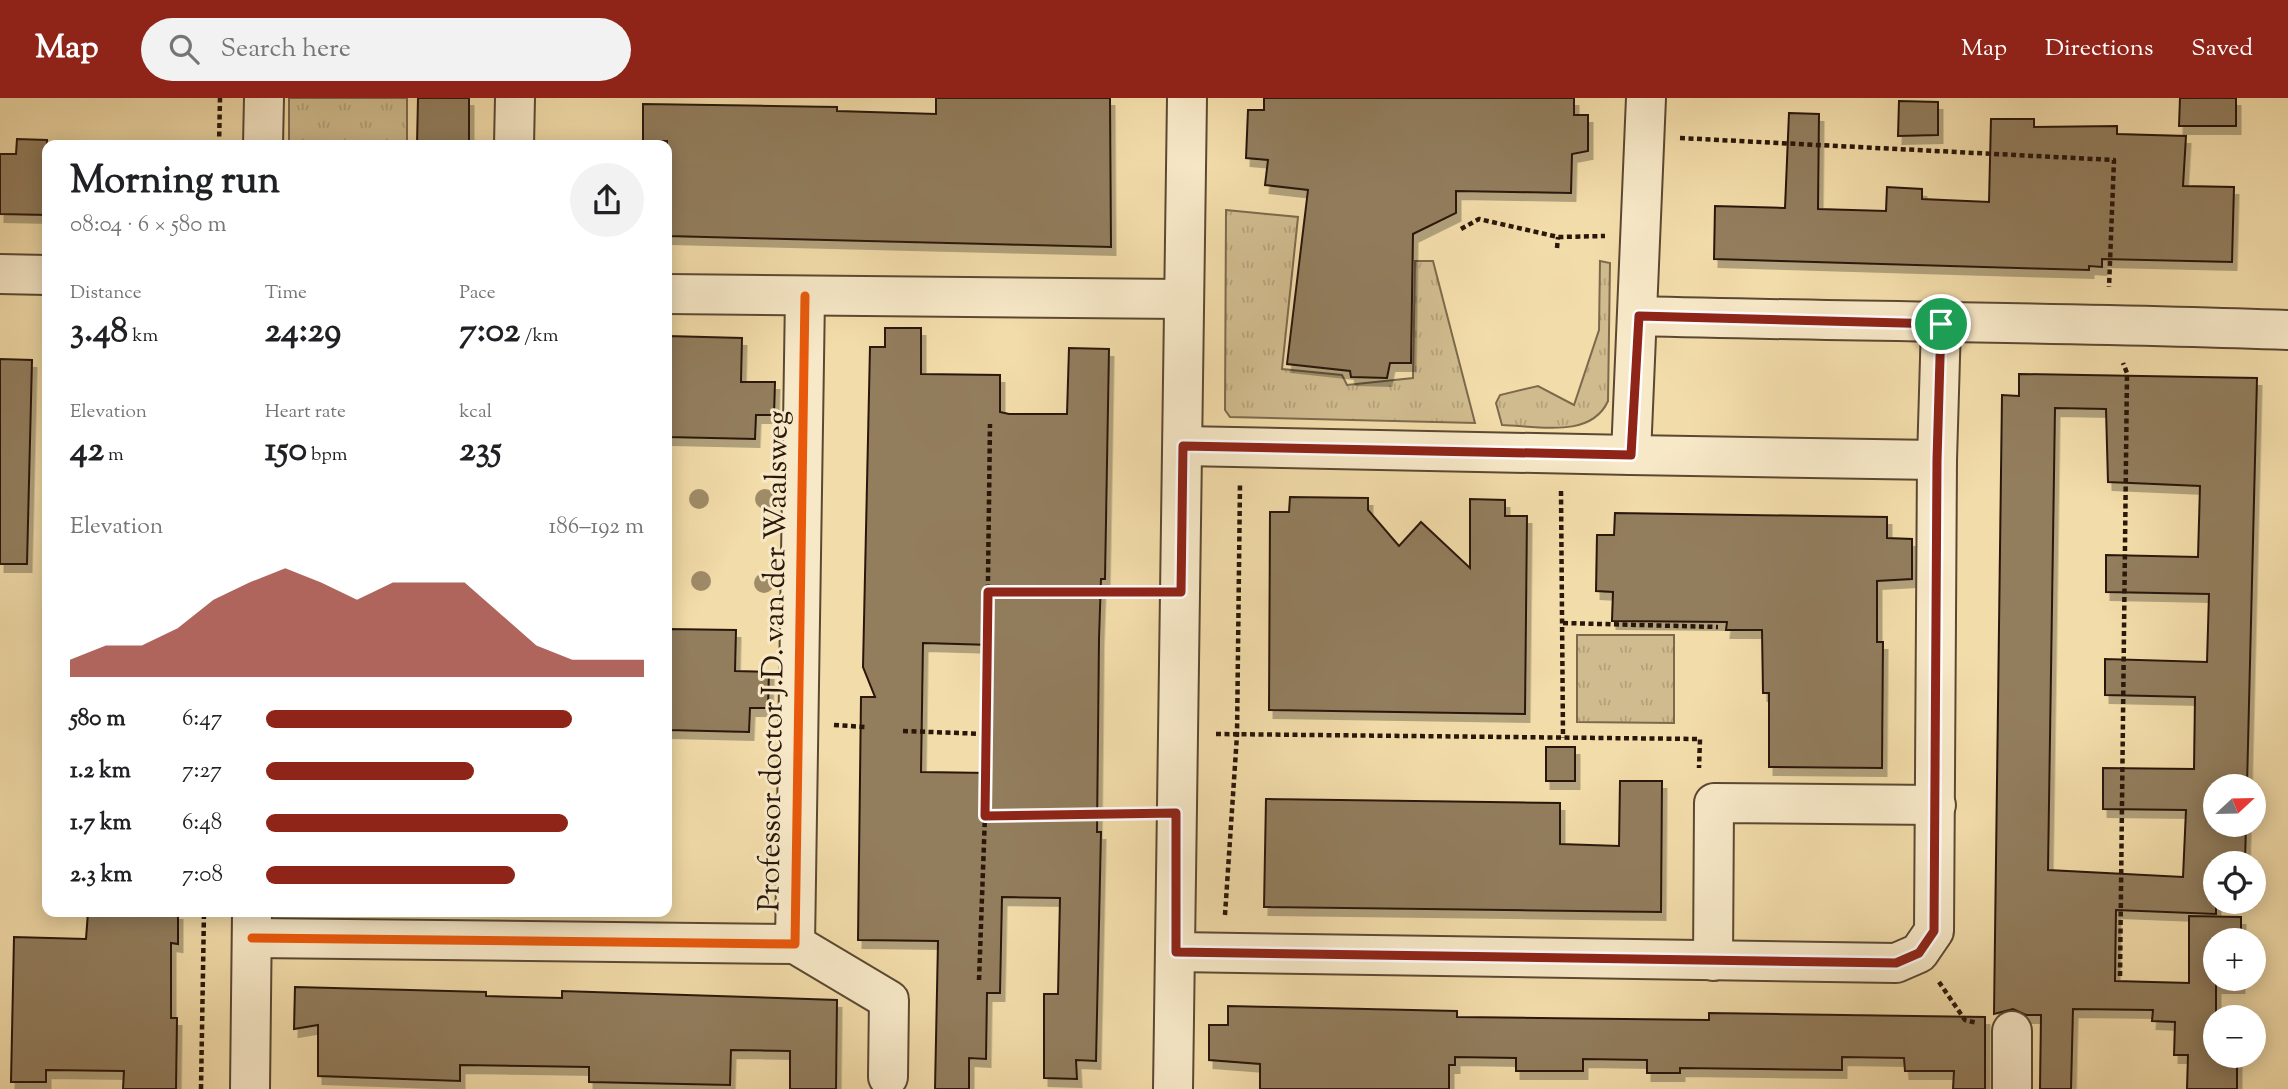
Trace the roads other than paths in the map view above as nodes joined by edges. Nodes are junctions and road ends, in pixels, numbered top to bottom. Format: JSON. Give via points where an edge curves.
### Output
{"nodes":[{"id":1,"x":264,"y":98,"type":"edge"},
{"id":2,"x":515,"y":98,"type":"edge"},
{"id":3,"x":1187,"y":98,"type":"edge"},
{"id":4,"x":1646,"y":98,"type":"edge"},
{"id":5,"x":263,"y":140,"type":"edge"},
{"id":6,"x":514,"y":140,"type":"edge"},
{"id":7,"x":0,"y":274,"type":"edge"},
{"id":8,"x":42,"y":275,"type":"edge"},
{"id":9,"x":672,"y":294,"type":"edge"},
{"id":10,"x":805,"y":296,"type":"junction"},
{"id":11,"x":1182,"y":299,"type":"junction"},
{"id":12,"x":1639,"y":316,"type":"junction"},
{"id":13,"x":1941,"y":324,"type":"junction"},
{"id":14,"x":2288,"y":330,"type":"edge"},
{"id":15,"x":1183,"y":446,"type":"junction"},
{"id":16,"x":1631,"y":455,"type":"junction"},
{"id":17,"x":1937,"y":460,"type":"junction"},
{"id":18,"x":1936,"y":805,"type":"junction"},
{"id":19,"x":252,"y":925,"type":"edge"},
{"id":20,"x":795,"y":944,"type":"junction"},
{"id":21,"x":1176,"y":952,"type":"junction"},
{"id":22,"x":1713,"y":961,"type":"junction"},
{"id":23,"x":2011,"y":1031,"type":"road end"},
{"id":24,"x":888,"y":1077,"type":"dead end"},
{"id":25,"x":250,"y":1089,"type":"edge"},
{"id":26,"x":1173,"y":1089,"type":"edge"},
{"id":27,"x":2012,"y":1089,"type":"edge"}],
"edges":[{"from":1,"to":5,"type":"street"},
{"from":2,"to":6,"type":"street"},
{"from":3,"to":11,"type":"street"},
{"from":4,"to":12,"type":"street"},
{"from":7,"to":8,"type":"street"},
{"from":9,"to":10,"type":"street"},
{"from":10,"to":11,"type":"street"},
{"from":10,"to":20,"type":"street","name":"Professor doctor J.D. van der Waalsweg"},
{"from":11,"to":15,"type":"street"},
{"from":12,"to":13,"type":"street"},
{"from":12,"to":16,"type":"street"},
{"from":13,"to":14,"type":"street","via":[[2108,323]]},
{"from":13,"to":17,"type":"street"},
{"from":15,"to":16,"type":"street"},
{"from":15,"to":21,"type":"street"},
{"from":16,"to":17,"type":"street"},
{"from":17,"to":18,"type":"street"},
{"from":18,"to":22,"type":"street","via":[[1934,931],[1919,953],[1896,963]]},
{"from":18,"to":22,"type":"street","via":[[1714,803]]},
{"from":19,"to":20,"type":"street","name":"Professor doctor J.D. van der Waalsweg"},
{"from":19,"to":25,"type":"street"},
{"from":20,"to":24,"type":"street","name":"Professor doctor J.D. van der Waalsweg","via":[[889,1000]]},
{"from":21,"to":22,"type":"street"},
{"from":21,"to":26,"type":"street"},
{"from":23,"to":27,"type":"street"}]}
